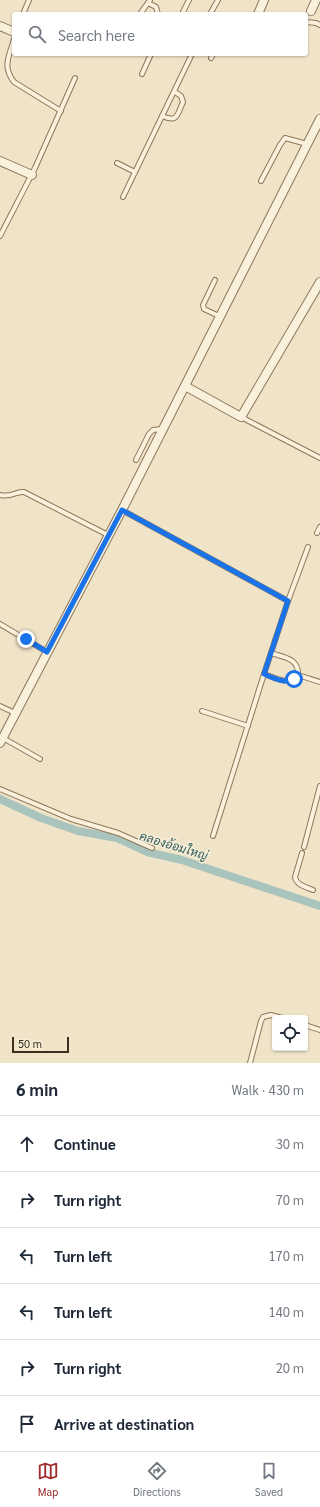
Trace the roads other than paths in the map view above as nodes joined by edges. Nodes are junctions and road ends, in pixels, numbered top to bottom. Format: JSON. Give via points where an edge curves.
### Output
{"nodes":[{"id":1,"x":29,"y":0,"type":"edge"},
{"id":2,"x":189,"y":0,"type":"edge"},
{"id":3,"x":264,"y":0,"type":"edge"},
{"id":4,"x":316,"y":0,"type":"edge"},
{"id":5,"x":149,"y":1,"type":"edge"},
{"id":6,"x":215,"y":1,"type":"edge"},
{"id":7,"x":311,"y":10,"type":"dead end"},
{"id":8,"x":24,"y":12,"type":"edge"},
{"id":9,"x":141,"y":12,"type":"edge"},
{"id":10,"x":157,"y":12,"type":"edge"},
{"id":11,"x":183,"y":12,"type":"dead end"},
{"id":12,"x":211,"y":12,"type":"edge"},
{"id":13,"x":259,"y":12,"type":"edge"},
{"id":14,"x":308,"y":22,"type":"edge"},
{"id":15,"x":320,"y":25,"type":"edge"},
{"id":16,"x":9,"y":32,"type":"edge"},
{"id":17,"x":150,"y":56,"type":"edge"},
{"id":18,"x":191,"y":56,"type":"edge"},
{"id":19,"x":142,"y":74,"type":"dead end"},
{"id":20,"x":75,"y":78,"type":"dead end"},
{"id":21,"x":175,"y":92,"type":"junction"},
{"id":22,"x":61,"y":111,"type":"junction"},
{"id":23,"x":162,"y":116,"type":"junction"},
{"id":24,"x":320,"y":119,"type":"edge"},
{"id":25,"x":307,"y":144,"type":"junction"},
{"id":26,"x":0,"y":161,"type":"edge"},
{"id":27,"x":117,"y":163,"type":"dead end"},
{"id":28,"x":135,"y":172,"type":"junction"},
{"id":29,"x":32,"y":175,"type":"junction"},
{"id":30,"x":261,"y":181,"type":"dead end"},
{"id":31,"x":123,"y":198,"type":"dead end"},
{"id":32,"x":0,"y":236,"type":"edge"},
{"id":33,"x":215,"y":280,"type":"dead end"},
{"id":34,"x":320,"y":282,"type":"edge"},
{"id":35,"x":219,"y":316,"type":"junction"},
{"id":36,"x":185,"y":386,"type":"junction"},
{"id":37,"x":241,"y":417,"type":"junction"},
{"id":38,"x":163,"y":429,"type":"junction"},
{"id":39,"x":320,"y":458,"type":"edge"},
{"id":40,"x":136,"y":460,"type":"dead end"},
{"id":41,"x":0,"y":495,"type":"edge"},
{"id":42,"x":122,"y":510,"type":"junction"},
{"id":43,"x":320,"y":527,"type":"edge"},
{"id":44,"x":317,"y":533,"type":"dead end"},
{"id":45,"x":108,"y":535,"type":"junction"},
{"id":46,"x":308,"y":547,"type":"dead end"},
{"id":47,"x":288,"y":601,"type":"junction"},
{"id":48,"x":0,"y":624,"type":"edge"},
{"id":49,"x":47,"y":652,"type":"junction"},
{"id":50,"x":271,"y":653,"type":"junction"},
{"id":51,"x":264,"y":674,"type":"junction"},
{"id":52,"x":298,"y":675,"type":"junction"},
{"id":53,"x":320,"y":682,"type":"edge"},
{"id":54,"x":0,"y":706,"type":"edge"},
{"id":55,"x":202,"y":711,"type":"dead end"},
{"id":56,"x":15,"y":713,"type":"junction"},
{"id":57,"x":248,"y":726,"type":"junction"},
{"id":58,"x":1,"y":740,"type":"edge"},
{"id":59,"x":40,"y":759,"type":"dead end"},
{"id":60,"x":320,"y":786,"type":"edge"},
{"id":61,"x":0,"y":789,"type":"edge"},
{"id":62,"x":213,"y":836,"type":"dead end"},
{"id":63,"x":304,"y":847,"type":"dead end"},
{"id":64,"x":152,"y":848,"type":"dead end"},
{"id":65,"x":302,"y":853,"type":"dead end"},
{"id":66,"x":313,"y":890,"type":"dead end"},
{"id":67,"x":274,"y":1015,"type":"edge"},
{"id":68,"x":308,"y":1026,"type":"edge"},
{"id":69,"x":320,"y":1030,"type":"edge"},
{"id":70,"x":250,"y":1063,"type":"edge"}],
"edges":[{"from":1,"to":8,"type":"lane"},
{"from":2,"to":11,"type":"lane"},
{"from":3,"to":13,"type":"street"},
{"from":4,"to":7,"type":"street"},
{"from":5,"to":9,"type":"lane"},
{"from":5,"to":10,"type":"lane"},
{"from":6,"to":12,"type":"lane"},
{"from":14,"to":15,"type":"lane"},
{"from":16,"to":22,"type":"lane","via":[[6,67],[9,76],[14,82]]},
{"from":17,"to":19,"type":"lane"},
{"from":18,"to":21,"type":"lane"},
{"from":20,"to":22,"type":"lane"},
{"from":21,"to":23,"type":"lane"},
{"from":21,"to":23,"type":"lane","via":[[181,96],[183,102],[176,118]]},
{"from":22,"to":29,"type":"lane"},
{"from":23,"to":28,"type":"lane"},
{"from":24,"to":25,"type":"street"},
{"from":25,"to":30,"type":"lane","via":[[285,138]]},
{"from":25,"to":35,"type":"street"},
{"from":26,"to":29,"type":"street"},
{"from":27,"to":28,"type":"lane"},
{"from":28,"to":31,"type":"lane"},
{"from":29,"to":32,"type":"lane"},
{"from":33,"to":35,"type":"lane","via":[[203,305],[204,309]]},
{"from":34,"to":37,"type":"street"},
{"from":35,"to":36,"type":"street"},
{"from":36,"to":37,"type":"street"},
{"from":36,"to":38,"type":"street"},
{"from":37,"to":39,"type":"lane"},
{"from":38,"to":40,"type":"lane","via":[[153,430],[148,434]]},
{"from":38,"to":42,"type":"street"},
{"from":41,"to":45,"type":"lane","via":[[10,496],[24,492]]},
{"from":42,"to":45,"type":"street"},
{"from":42,"to":47,"type":"lane"},
{"from":43,"to":44,"type":"lane"},
{"from":45,"to":49,"type":"street"},
{"from":46,"to":47,"type":"lane"},
{"from":47,"to":50,"type":"lane"},
{"from":48,"to":49,"type":"lane"},
{"from":49,"to":56,"type":"street"},
{"from":50,"to":51,"type":"lane"},
{"from":50,"to":52,"type":"lane","via":[[295,663]]},
{"from":51,"to":52,"type":"lane","via":[[283,681],[289,681]]},
{"from":51,"to":57,"type":"lane"},
{"from":52,"to":53,"type":"lane"},
{"from":54,"to":56,"type":"lane"},
{"from":55,"to":57,"type":"lane"},
{"from":56,"to":58,"type":"street"},
{"from":57,"to":62,"type":"lane"},
{"from":58,"to":59,"type":"lane"},
{"from":60,"to":63,"type":"lane"},
{"from":61,"to":64,"type":"lane","via":[[71,819],[118,833]]},
{"from":65,"to":66,"type":"lane","via":[[296,881]]},
{"from":67,"to":70,"type":"lane","via":[[263,1017],[261,1021]]},
{"from":68,"to":69,"type":"lane"}]}
